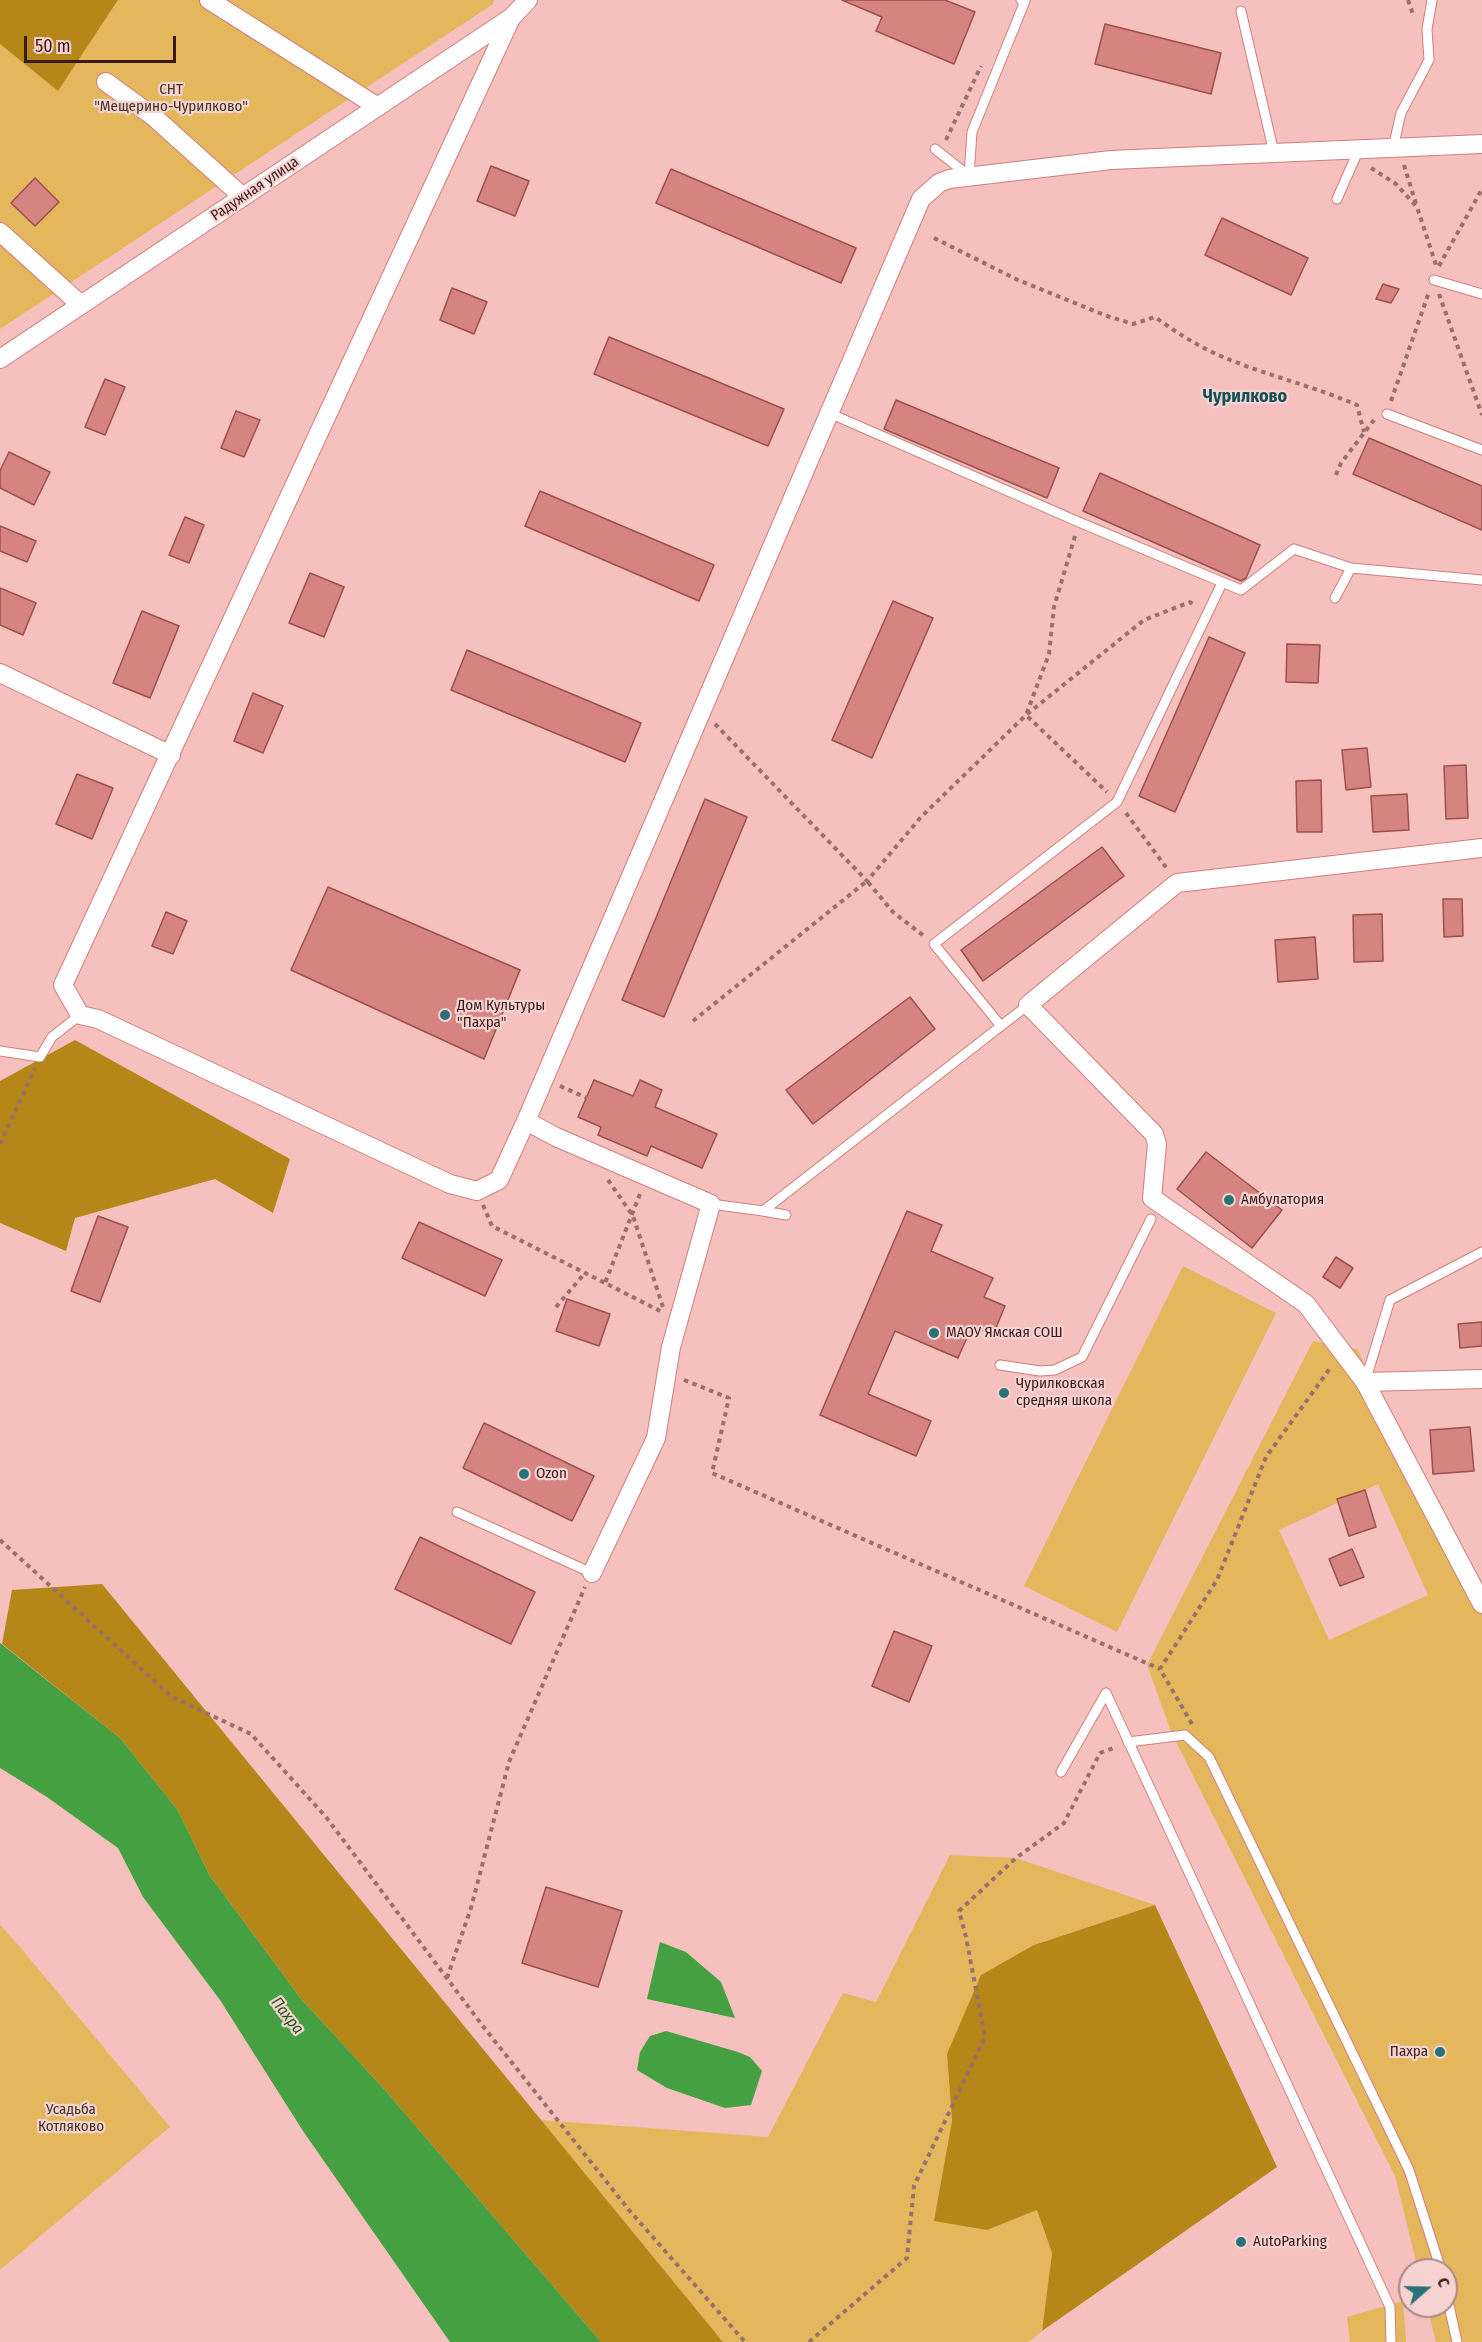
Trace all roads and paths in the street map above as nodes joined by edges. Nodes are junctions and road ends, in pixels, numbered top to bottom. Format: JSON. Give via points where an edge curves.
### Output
{"nodes":[{"id":1,"x":209,"y":0,"type":"edge"},
{"id":2,"x":528,"y":0,"type":"edge"},
{"id":3,"x":1021,"y":0,"type":"edge"},
{"id":4,"x":1432,"y":0,"type":"edge"},
{"id":5,"x":1241,"y":11,"type":"dead end"},
{"id":6,"x":511,"y":18,"type":"junction"},
{"id":7,"x":983,"y":62,"type":"dead end"},
{"id":8,"x":106,"y":82,"type":"dead end"},
{"id":9,"x":378,"y":107,"type":"junction"},
{"id":10,"x":1482,"y":144,"type":"edge"},
{"id":11,"x":937,"y":151,"type":"joint"},
{"id":12,"x":1397,"y":152,"type":"junction"},
{"id":13,"x":1274,"y":153,"type":"junction"},
{"id":14,"x":1357,"y":154,"type":"junction"},
{"id":15,"x":969,"y":177,"type":"junction"},
{"id":16,"x":1482,"y":189,"type":"edge"},
{"id":17,"x":243,"y":197,"type":"junction"},
{"id":18,"x":1337,"y":199,"type":"dead end"},
{"id":19,"x":1417,"y":207,"type":"junction"},
{"id":20,"x":0,"y":232,"type":"edge"},
{"id":21,"x":934,"y":238,"type":"dead end"},
{"id":22,"x":1434,"y":280,"type":"junction"},
{"id":23,"x":1482,"y":294,"type":"edge"},
{"id":24,"x":81,"y":305,"type":"junction"},
{"id":25,"x":0,"y":359,"type":"edge"},
{"id":26,"x":829,"y":413,"type":"junction"},
{"id":27,"x":1387,"y":414,"type":"junction"},
{"id":28,"x":1482,"y":415,"type":"edge"},
{"id":29,"x":1364,"y":432,"type":"junction"},
{"id":30,"x":1482,"y":450,"type":"edge"},
{"id":31,"x":1336,"y":475,"type":"dead end"},
{"id":32,"x":1079,"y":522,"type":"junction"},
{"id":33,"x":1351,"y":568,"type":"junction"},
{"id":34,"x":1482,"y":580,"type":"edge"},
{"id":35,"x":1222,"y":583,"type":"junction"},
{"id":36,"x":1335,"y":598,"type":"dead end"},
{"id":37,"x":1206,"y":613,"type":"junction"},
{"id":38,"x":0,"y":673,"type":"edge"},
{"id":39,"x":702,"y":711,"type":"junction"},
{"id":40,"x":1026,"y":715,"type":"junction"},
{"id":41,"x":171,"y":755,"type":"junction"},
{"id":42,"x":1117,"y":802,"type":"junction"},
{"id":43,"x":1482,"y":848,"type":"edge"},
{"id":44,"x":867,"y":881,"type":"junction"},
{"id":45,"x":1177,"y":883,"type":"junction"},
{"id":46,"x":934,"y":944,"type":"junction"},
{"id":47,"x":1028,"y":1005,"type":"junction"},
{"id":48,"x":80,"y":1015,"type":"junction"},
{"id":49,"x":693,"y":1021,"type":"dead end"},
{"id":50,"x":1000,"y":1026,"type":"junction"},
{"id":51,"x":0,"y":1051,"type":"edge"},
{"id":52,"x":40,"y":1057,"type":"junction"},
{"id":53,"x":545,"y":1078,"type":"junction"},
{"id":54,"x":586,"y":1098,"type":"dead end"},
{"id":55,"x":526,"y":1121,"type":"junction"},
{"id":56,"x":0,"y":1144,"type":"edge"},
{"id":57,"x":646,"y":1176,"type":"junction"},
{"id":58,"x":608,"y":1179,"type":"dead end"},
{"id":59,"x":477,"y":1191,"type":"junction"},
{"id":60,"x":711,"y":1204,"type":"junction"},
{"id":61,"x":763,"y":1211,"type":"junction"},
{"id":62,"x":786,"y":1215,"type":"dead end"},
{"id":63,"x":633,"y":1216,"type":"junction"},
{"id":64,"x":1151,"y":1219,"type":"dead end"},
{"id":65,"x":1482,"y":1252,"type":"edge"},
{"id":66,"x":585,"y":1273,"type":"junction"},
{"id":67,"x":605,"y":1283,"type":"junction"},
{"id":68,"x":556,"y":1307,"type":"dead end"},
{"id":69,"x":1335,"y":1362,"type":"dead end"},
{"id":70,"x":1000,"y":1365,"type":"dead end"},
{"id":71,"x":667,"y":1373,"type":"junction"},
{"id":72,"x":1482,"y":1380,"type":"edge"},
{"id":73,"x":1365,"y":1382,"type":"junction"},
{"id":74,"x":457,"y":1512,"type":"dead end"},
{"id":75,"x":0,"y":1540,"type":"edge"},
{"id":76,"x":592,"y":1573,"type":"junction"},
{"id":77,"x":1482,"y":1604,"type":"edge"},
{"id":78,"x":1160,"y":1669,"type":"junction"},
{"id":79,"x":1128,"y":1742,"type":"junction"},
{"id":80,"x":1205,"y":1753,"type":"junction"},
{"id":81,"x":1061,"y":1772,"type":"dead end"},
{"id":82,"x":447,"y":1979,"type":"junction"},
{"id":83,"x":1438,"y":2258,"type":"edge"},
{"id":84,"x":1452,"y":2318,"type":"edge"},
{"id":85,"x":745,"y":2342,"type":"edge"},
{"id":86,"x":809,"y":2342,"type":"edge"},
{"id":87,"x":1391,"y":2342,"type":"edge"},
{"id":88,"x":1457,"y":2342,"type":"edge"}],
"edges":[{"from":1,"to":9,"type":"street"},
{"from":2,"to":6,"type":"street"},
{"from":3,"to":15,"type":"lane","via":[[1025,1],[972,132]]},
{"from":4,"to":12,"type":"lane","via":[[1426,29],[1429,60],[1401,113]]},
{"from":5,"to":13,"type":"lane"},
{"from":6,"to":9,"type":"street","name":"Радужная улица"},
{"from":6,"to":41,"type":"street"},
{"from":7,"to":11,"type":"path"},
{"from":8,"to":17,"type":"street","via":[[154,117]]},
{"from":9,"to":17,"type":"street","name":"Радужная улица"},
{"from":10,"to":12,"type":"street"},
{"from":11,"to":15,"type":"lane"},
{"from":12,"to":14,"type":"street"},
{"from":12,"to":19,"type":"path"},
{"from":13,"to":14,"type":"street"},
{"from":13,"to":15,"type":"street","via":[[1111,160]]},
{"from":14,"to":18,"type":"lane"},
{"from":14,"to":19,"type":"path","via":[[1396,184]]},
{"from":15,"to":26,"type":"street","via":[[939,183],[921,199]]},
{"from":16,"to":19,"type":"path","via":[[1437,268]]},
{"from":17,"to":24,"type":"street","name":"Радужная улица"},
{"from":20,"to":24,"type":"street"},
{"from":21,"to":29,"type":"path","via":[[1057,298],[1133,324],[1155,317],[1216,354],[1357,405]]},
{"from":22,"to":23,"type":"lane"},
{"from":22,"to":27,"type":"path"},
{"from":22,"to":28,"type":"path"},
{"from":24,"to":25,"type":"street","name":"Радужная улица"},
{"from":26,"to":32,"type":"lane"},
{"from":26,"to":39,"type":"street"},
{"from":27,"to":29,"type":"path","via":[[1376,417]]},
{"from":27,"to":30,"type":"lane"},
{"from":29,"to":31,"type":"path"},
{"from":32,"to":35,"type":"lane"},
{"from":32,"to":40,"type":"path","via":[[1054,607],[1049,654]]},
{"from":33,"to":34,"type":"lane"},
{"from":33,"to":35,"type":"lane","via":[[1294,549],[1241,590]]},
{"from":33,"to":36,"type":"lane"},
{"from":35,"to":37,"type":"lane"},
{"from":37,"to":40,"type":"path","via":[[1190,602],[1144,620]]},
{"from":37,"to":42,"type":"lane"},
{"from":38,"to":41,"type":"street"},
{"from":39,"to":44,"type":"path"},
{"from":39,"to":53,"type":"street"},
{"from":40,"to":42,"type":"path"},
{"from":40,"to":44,"type":"path","via":[[921,817]]},
{"from":41,"to":48,"type":"street","via":[[63,985]]},
{"from":42,"to":45,"type":"path"},
{"from":42,"to":46,"type":"lane"},
{"from":43,"to":45,"type":"street"},
{"from":44,"to":46,"type":"path","via":[[893,912]]},
{"from":44,"to":49,"type":"path"},
{"from":45,"to":47,"type":"street"},
{"from":46,"to":50,"type":"lane"},
{"from":47,"to":50,"type":"lane"},
{"from":47,"to":73,"type":"street","via":[[1154,1134],[1157,1144],[1152,1198],[1306,1305]]},
{"from":48,"to":52,"type":"lane","via":[[51,1037]]},
{"from":48,"to":59,"type":"street","via":[[98,1019],[450,1184]]},
{"from":50,"to":61,"type":"lane"},
{"from":51,"to":52,"type":"lane"},
{"from":52,"to":56,"type":"path"},
{"from":53,"to":54,"type":"path"},
{"from":53,"to":55,"type":"street"},
{"from":55,"to":57,"type":"street"},
{"from":55,"to":59,"type":"street","via":[[499,1180]]},
{"from":57,"to":60,"type":"street"},
{"from":57,"to":63,"type":"path"},
{"from":58,"to":63,"type":"path"},
{"from":59,"to":66,"type":"path","via":[[492,1226]]},
{"from":60,"to":61,"type":"lane"},
{"from":60,"to":71,"type":"street"},
{"from":61,"to":62,"type":"lane"},
{"from":63,"to":67,"type":"path"},
{"from":63,"to":67,"type":"path","via":[[665,1314]]},
{"from":64,"to":70,"type":"lane","via":[[1082,1358],[1055,1370]]},
{"from":65,"to":73,"type":"lane","via":[[1390,1300]]},
{"from":66,"to":67,"type":"path"},
{"from":66,"to":68,"type":"path"},
{"from":69,"to":78,"type":"path","via":[[1266,1456],[1216,1580]]},
{"from":71,"to":76,"type":"street","via":[[656,1438]]},
{"from":71,"to":78,"type":"path","via":[[729,1398],[712,1473]]},
{"from":72,"to":73,"type":"street"},
{"from":73,"to":77,"type":"street"},
{"from":74,"to":76,"type":"lane"},
{"from":75,"to":82,"type":"path","via":[[172,1697],[251,1734],[326,1817]]},
{"from":76,"to":82,"type":"path","via":[[509,1762],[471,1908]]},
{"from":78,"to":80,"type":"path"},
{"from":79,"to":80,"type":"lane","via":[[1185,1735]]},
{"from":79,"to":81,"type":"lane","via":[[1106,1693]]},
{"from":79,"to":86,"type":"path","via":[[1100,1753],[1064,1823],[1016,1857],[958,1911],[985,2037],[914,2186],[907,2258]]},
{"from":79,"to":87,"type":"lane","via":[[1390,2307]]},
{"from":80,"to":83,"type":"lane","via":[[1409,2170]]},
{"from":82,"to":85,"type":"path","via":[[629,2210]]},
{"from":84,"to":88,"type":"lane"}]}
